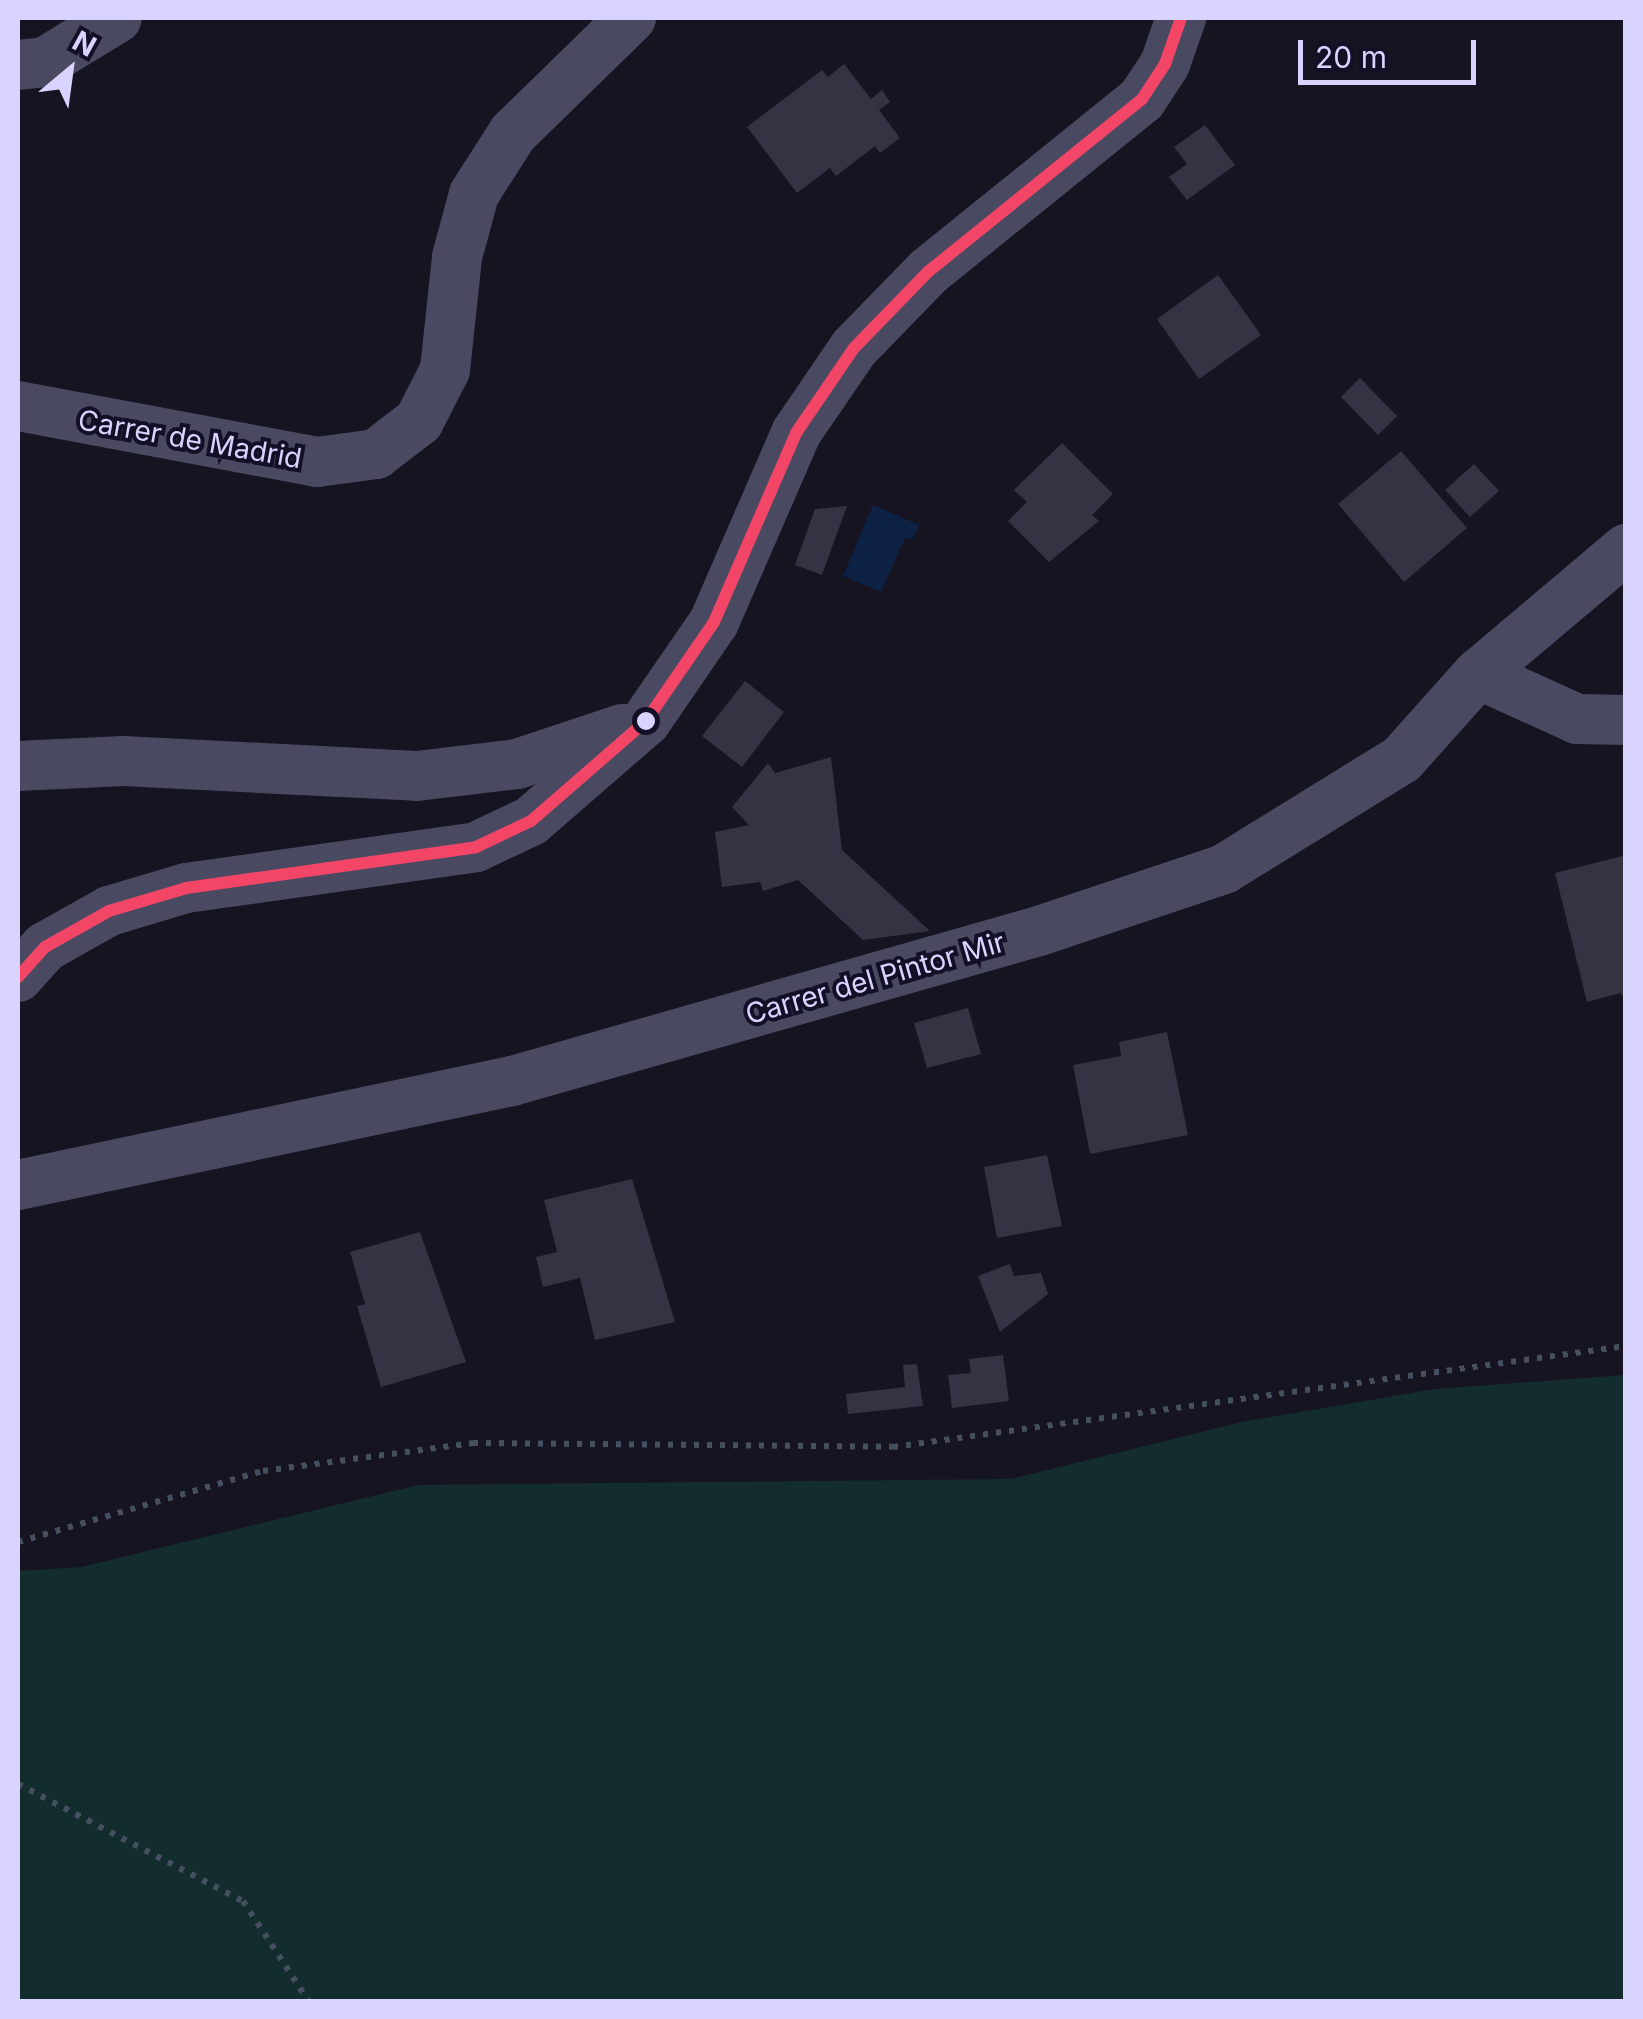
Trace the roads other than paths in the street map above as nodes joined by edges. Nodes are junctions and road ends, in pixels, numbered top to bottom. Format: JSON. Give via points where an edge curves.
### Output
{"nodes":[{"id":1,"x":117,"y":18,"type":"edge"},
{"id":2,"x":631,"y":18,"type":"edge"},
{"id":3,"x":1181,"y":18,"type":"edge"},
{"id":4,"x":18,"y":65,"type":"edge"},
{"id":5,"x":18,"y":406,"type":"edge"},
{"id":6,"x":1626,"y":549,"type":"edge"},
{"id":7,"x":1478,"y":674,"type":"junction"},
{"id":8,"x":646,"y":720,"type":"junction"},
{"id":9,"x":1626,"y":720,"type":"edge"},
{"id":10,"x":18,"y":766,"type":"edge"},
{"id":11,"x":18,"y":977,"type":"edge"},
{"id":12,"x":18,"y":1185,"type":"edge"}],
"edges":[{"from":1,"to":4,"type":"street","via":[[45,62]]},
{"from":2,"to":5,"type":"street","name":"Carrer de Madrid","via":[[513,133],[474,194],[457,256],[444,370],[419,421],[376,454],[317,462]]},
{"from":3,"to":8,"type":"street","via":[[1165,64],[1142,98],[929,270],[854,348],[796,433],[714,622]]},
{"from":6,"to":7,"type":"street","name":"Carrer del Pintor Mir"},
{"from":7,"to":9,"type":"street","via":[[1577,719]]},
{"from":7,"to":12,"type":"street","name":"Carrer del Pintor Mir","via":[[1402,759],[1224,869],[1039,931],[512,1082]]},
{"from":8,"to":10,"type":"street","via":[[516,764],[417,776],[122,761]]},
{"from":8,"to":11,"type":"street","via":[[530,821],[476,847],[186,888],[109,911],[45,948]]}]}
